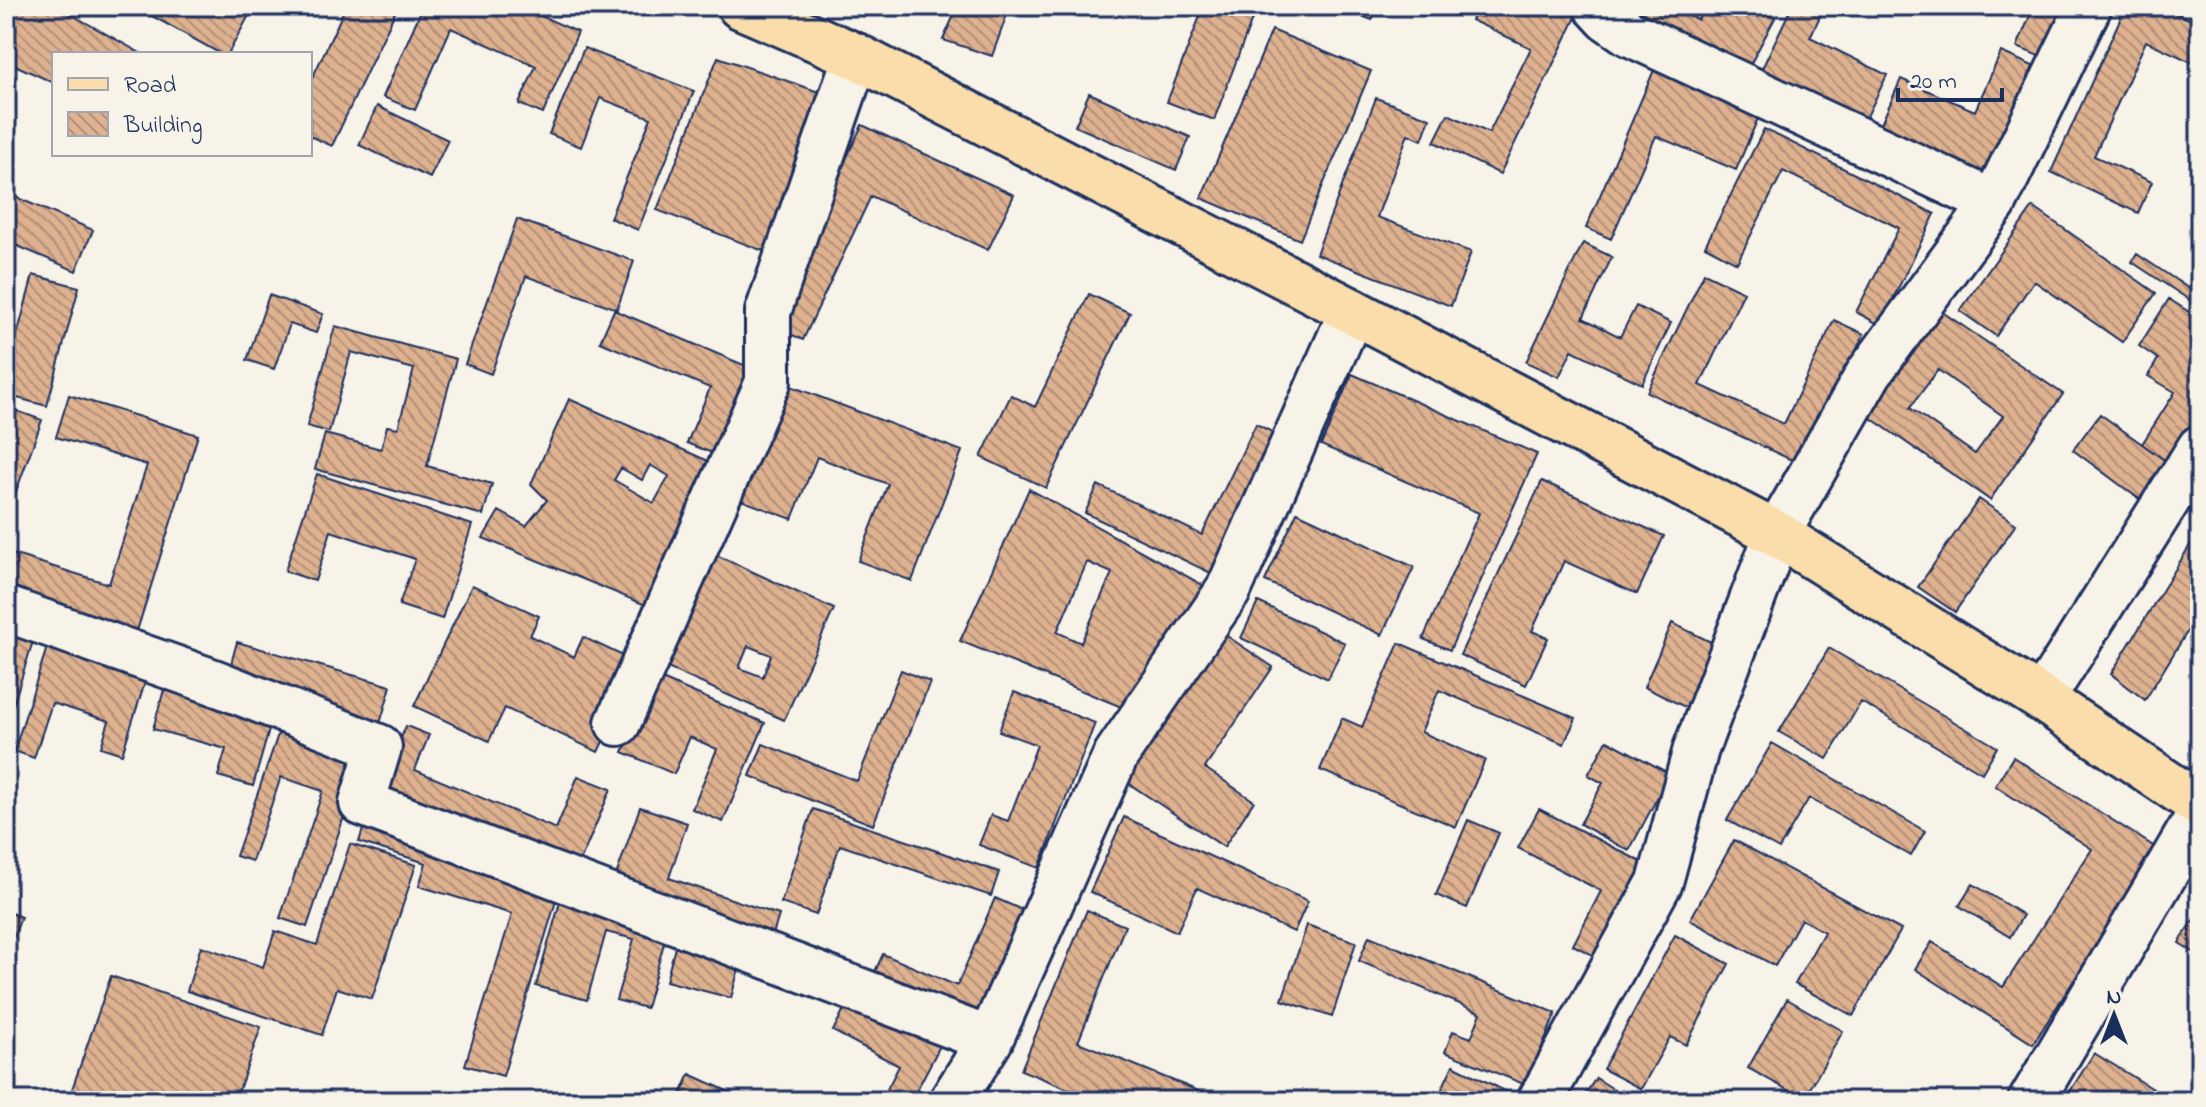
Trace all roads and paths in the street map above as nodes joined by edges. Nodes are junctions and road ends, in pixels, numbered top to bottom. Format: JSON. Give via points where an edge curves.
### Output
{"nodes":[{"id":1,"x":740,"y":6,"type":"edge"},
{"id":2,"x":1596,"y":6,"type":"edge"},
{"id":3,"x":2089,"y":6,"type":"edge"},
{"id":4,"x":856,"y":56,"type":"junction"},
{"id":5,"x":1994,"y":203,"type":"junction"},
{"id":6,"x":1352,"y":311,"type":"junction"},
{"id":7,"x":2200,"y":448,"type":"edge"},
{"id":8,"x":1777,"y":534,"type":"junction"},
{"id":9,"x":6,"y":609,"type":"edge"},
{"id":10,"x":2042,"y":699,"type":"junction"},
{"id":11,"x":618,"y":723,"type":"dead end"},
{"id":12,"x":2200,"y":805,"type":"edge"},
{"id":13,"x":2200,"y":814,"type":"edge"},
{"id":14,"x":990,"y":1040,"type":"junction"},
{"id":15,"x":952,"y":1101,"type":"edge"},
{"id":16,"x":1540,"y":1101,"type":"edge"},
{"id":17,"x":2031,"y":1101,"type":"edge"}],
"edges":[{"from":1,"to":4,"type":"main road"},
{"from":2,"to":5,"type":"street","via":[[1629,33]]},
{"from":3,"to":5,"type":"street"},
{"from":4,"to":6,"type":"main road"},
{"from":4,"to":11,"type":"street","via":[[768,312],[768,382]]},
{"from":5,"to":8,"type":"street","via":[[1869,373]]},
{"from":6,"to":8,"type":"main road"},
{"from":6,"to":14,"type":"street","via":[[1228,591],[1116,755]]},
{"from":7,"to":10,"type":"street"},
{"from":8,"to":10,"type":"main road"},
{"from":8,"to":16,"type":"street","via":[[1696,749],[1660,882]]},
{"from":9,"to":14,"type":"street","via":[[379,747],[362,803]]},
{"from":10,"to":12,"type":"main road"},
{"from":13,"to":17,"type":"street"},
{"from":14,"to":15,"type":"street"}]}
